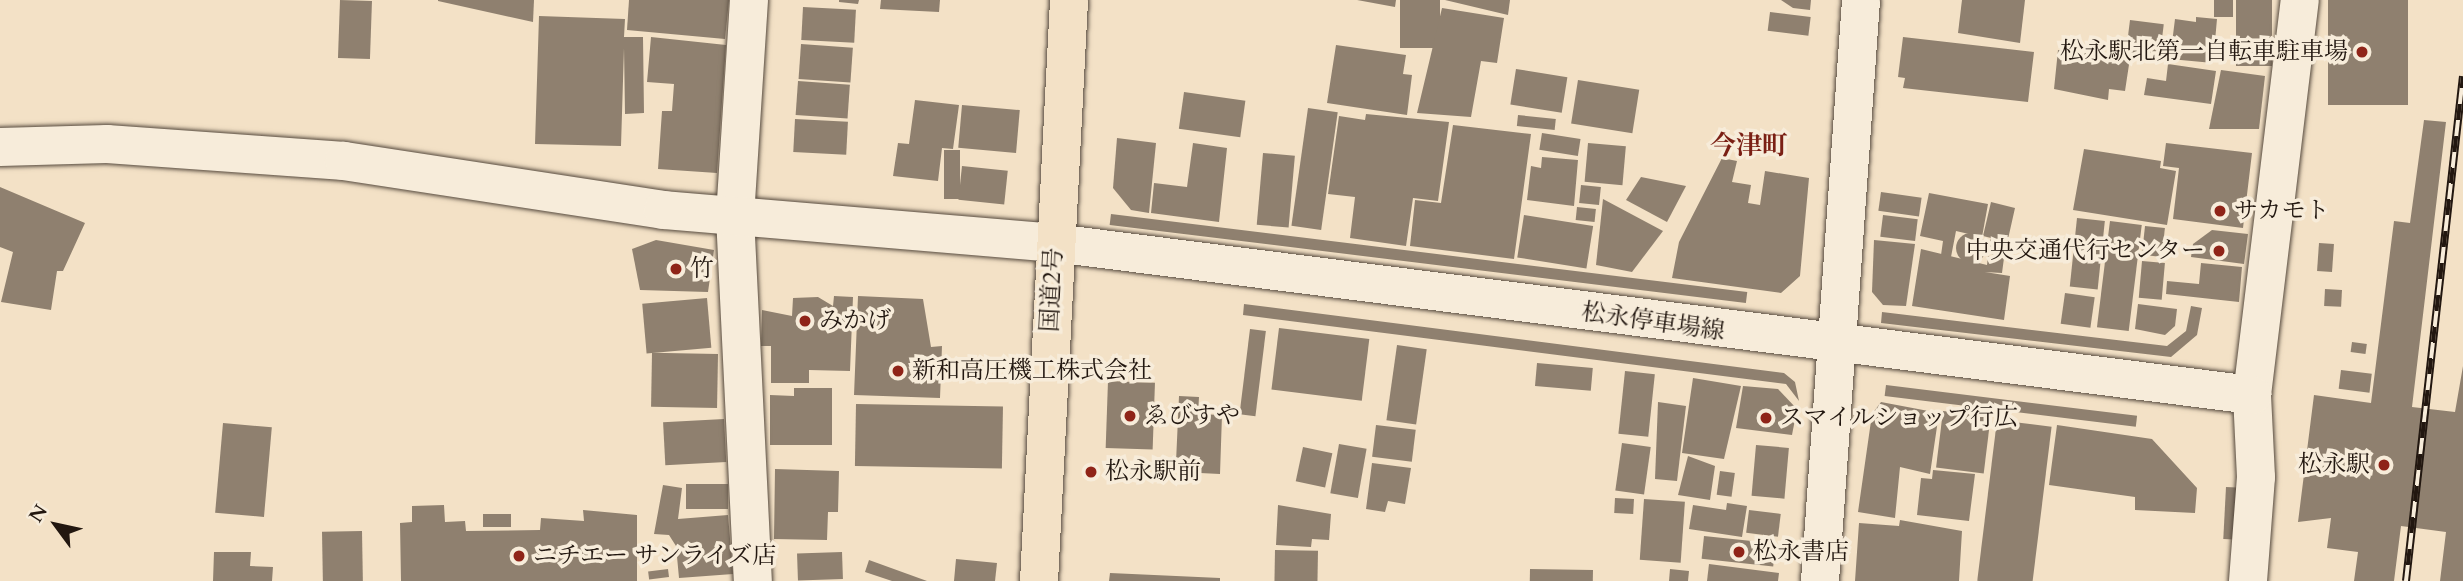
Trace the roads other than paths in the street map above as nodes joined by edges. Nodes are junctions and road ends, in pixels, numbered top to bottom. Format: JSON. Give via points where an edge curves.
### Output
{"nodes":[{"id":1,"x":749,"y":0,"type":"edge"},
{"id":2,"x":1069,"y":0,"type":"edge"},
{"id":3,"x":1861,"y":0,"type":"edge"},
{"id":4,"x":2300,"y":0,"type":"edge"},
{"id":5,"x":0,"y":147,"type":"edge"},
{"id":6,"x":735,"y":216,"type":"junction"},
{"id":7,"x":1055,"y":243,"type":"junction"},
{"id":8,"x":1833,"y":346,"type":"junction"},
{"id":9,"x":2252,"y":395,"type":"junction"},
{"id":10,"x":753,"y":581,"type":"edge"},
{"id":11,"x":1039,"y":581,"type":"edge"},
{"id":12,"x":1820,"y":581,"type":"edge"},
{"id":13,"x":2248,"y":581,"type":"edge"}],
"edges":[{"from":1,"to":6,"type":"street"},
{"from":2,"to":7,"type":"highway","name":"国道2号"},
{"from":3,"to":8,"type":"street"},
{"from":4,"to":9,"type":"street"},
{"from":5,"to":6,"type":"street","name":"松永停車場線","via":[[107,144],[344,161]]},
{"from":6,"to":7,"type":"street","name":"松永停車場線"},
{"from":6,"to":10,"type":"street"},
{"from":7,"to":8,"type":"street","name":"松永停車場線"},
{"from":7,"to":11,"type":"highway","name":"国道2号"},
{"from":8,"to":9,"type":"street","name":"松永停車場線"},
{"from":8,"to":12,"type":"street"},
{"from":9,"to":13,"type":"street","via":[[2256,477]]}]}
